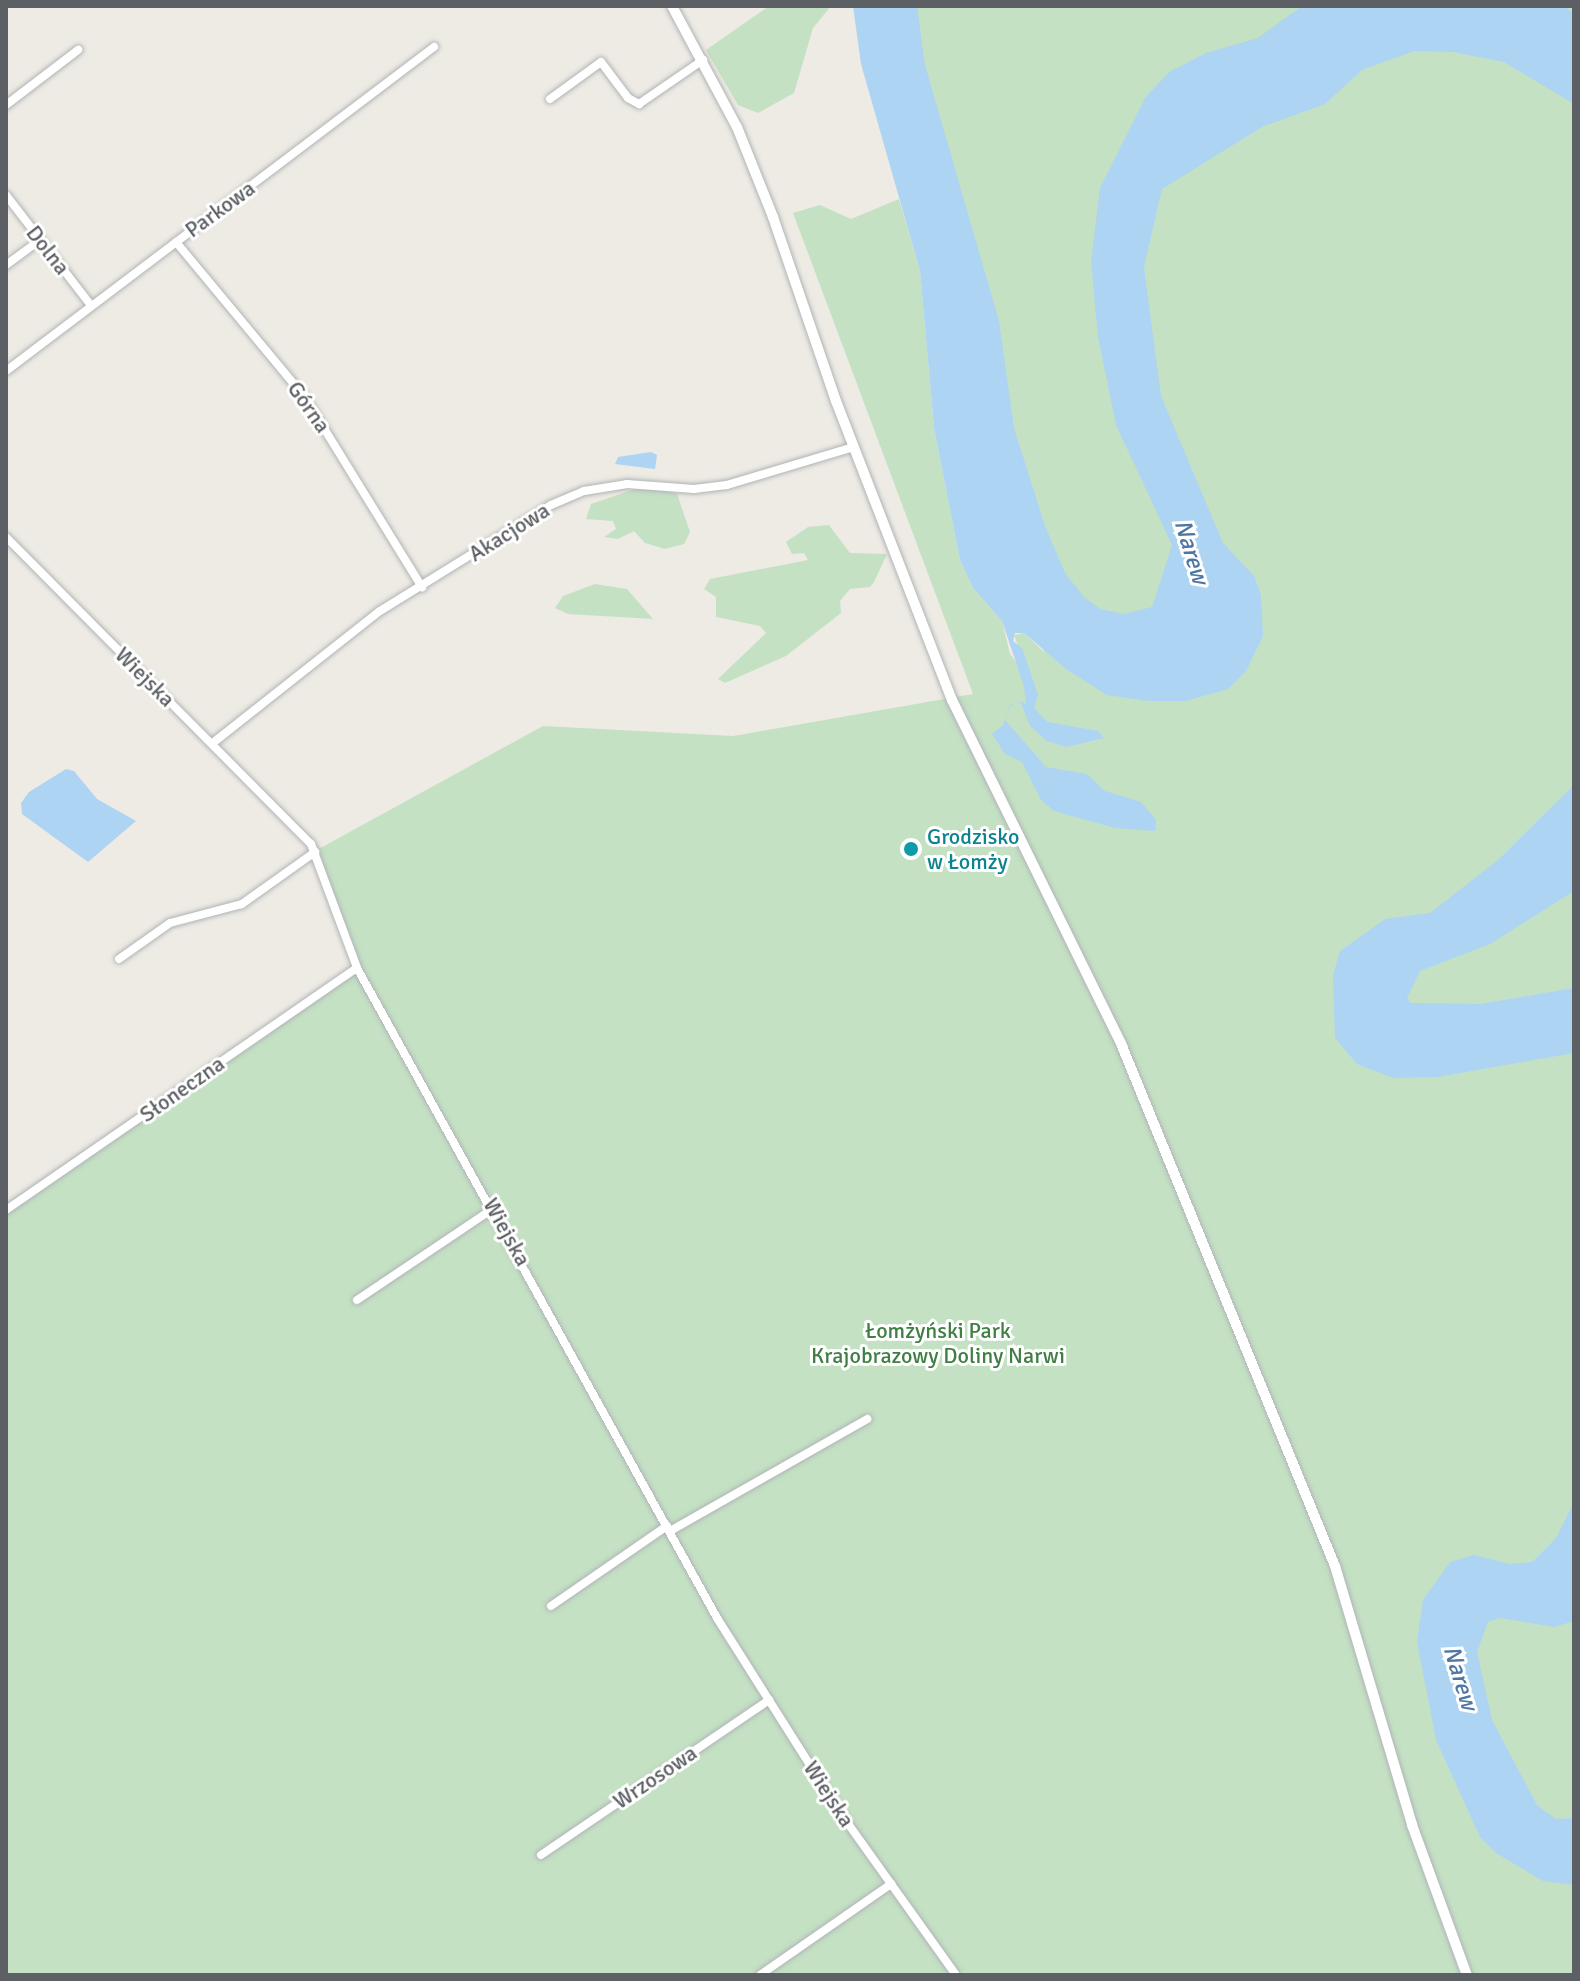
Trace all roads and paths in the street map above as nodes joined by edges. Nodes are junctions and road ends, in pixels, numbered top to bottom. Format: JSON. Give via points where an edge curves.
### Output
{"nodes":[{"id":1,"x":672,"y":6,"type":"edge"},
{"id":2,"x":434,"y":47,"type":"dead end"},
{"id":3,"x":78,"y":50,"type":"dead end"},
{"id":4,"x":703,"y":60,"type":"junction"},
{"id":5,"x":550,"y":99,"type":"dead end"},
{"id":6,"x":6,"y":105,"type":"edge"},
{"id":7,"x":6,"y":195,"type":"edge"},
{"id":8,"x":40,"y":240,"type":"junction"},
{"id":9,"x":176,"y":242,"type":"junction"},
{"id":10,"x":6,"y":265,"type":"edge"},
{"id":11,"x":90,"y":304,"type":"junction"},
{"id":12,"x":6,"y":371,"type":"edge"},
{"id":13,"x":854,"y":447,"type":"junction"},
{"id":14,"x":6,"y":537,"type":"edge"},
{"id":15,"x":422,"y":587,"type":"junction"},
{"id":16,"x":214,"y":742,"type":"junction"},
{"id":17,"x":315,"y":852,"type":"junction"},
{"id":18,"x":119,"y":959,"type":"dead end"},
{"id":19,"x":357,"y":968,"type":"junction"},
{"id":20,"x":494,"y":1208,"type":"junction"},
{"id":21,"x":6,"y":1210,"type":"edge"},
{"id":22,"x":357,"y":1300,"type":"dead end"},
{"id":23,"x":867,"y":1419,"type":"dead end"},
{"id":24,"x":668,"y":1528,"type":"junction"},
{"id":25,"x":551,"y":1606,"type":"dead end"},
{"id":26,"x":769,"y":1700,"type":"junction"},
{"id":27,"x":541,"y":1855,"type":"dead end"},
{"id":28,"x":891,"y":1884,"type":"junction"},
{"id":29,"x":760,"y":1975,"type":"edge"},
{"id":30,"x":956,"y":1975,"type":"edge"},
{"id":31,"x":1467,"y":1975,"type":"edge"}],
"edges":[{"from":1,"to":4,"type":"street"},
{"from":2,"to":9,"type":"street","name":"Parkowa"},
{"from":3,"to":6,"type":"street"},
{"from":4,"to":5,"type":"street","via":[[639,104],[628,98],[601,62]]},
{"from":4,"to":13,"type":"street","via":[[773,217]]},
{"from":7,"to":8,"type":"street","name":"Dolna"},
{"from":8,"to":10,"type":"street"},
{"from":8,"to":11,"type":"street","name":"Dolna"},
{"from":9,"to":11,"type":"street","name":"Parkowa"},
{"from":9,"to":15,"type":"street","name":"Górna","via":[[304,396]]},
{"from":11,"to":12,"type":"street","name":"Parkowa"},
{"from":13,"to":15,"type":"street","name":"Akacjowa","via":[[708,488],[644,483],[584,491],[551,505]]},
{"from":13,"to":31,"type":"street","via":[[952,700],[1122,1046],[1335,1566],[1412,1825]]},
{"from":14,"to":16,"type":"street","name":"Wiejska"},
{"from":15,"to":16,"type":"street","name":"Akacjowa","via":[[380,611]]},
{"from":16,"to":17,"type":"street","name":"Wiejska"},
{"from":17,"to":18,"type":"street","via":[[242,904],[181,918]]},
{"from":17,"to":19,"type":"street","name":"Wiejska"},
{"from":19,"to":20,"type":"street","name":"Wiejska"},
{"from":19,"to":21,"type":"street","name":"Słoneczna"},
{"from":20,"to":22,"type":"street"},
{"from":20,"to":24,"type":"street","name":"Wiejska"},
{"from":23,"to":24,"type":"street"},
{"from":24,"to":25,"type":"street"},
{"from":24,"to":26,"type":"street","name":"Wiejska"},
{"from":26,"to":27,"type":"street","name":"Wrzosowa"},
{"from":26,"to":28,"type":"street","name":"Wiejska"},
{"from":28,"to":29,"type":"street"},
{"from":28,"to":30,"type":"street","name":"Wiejska"}]}
